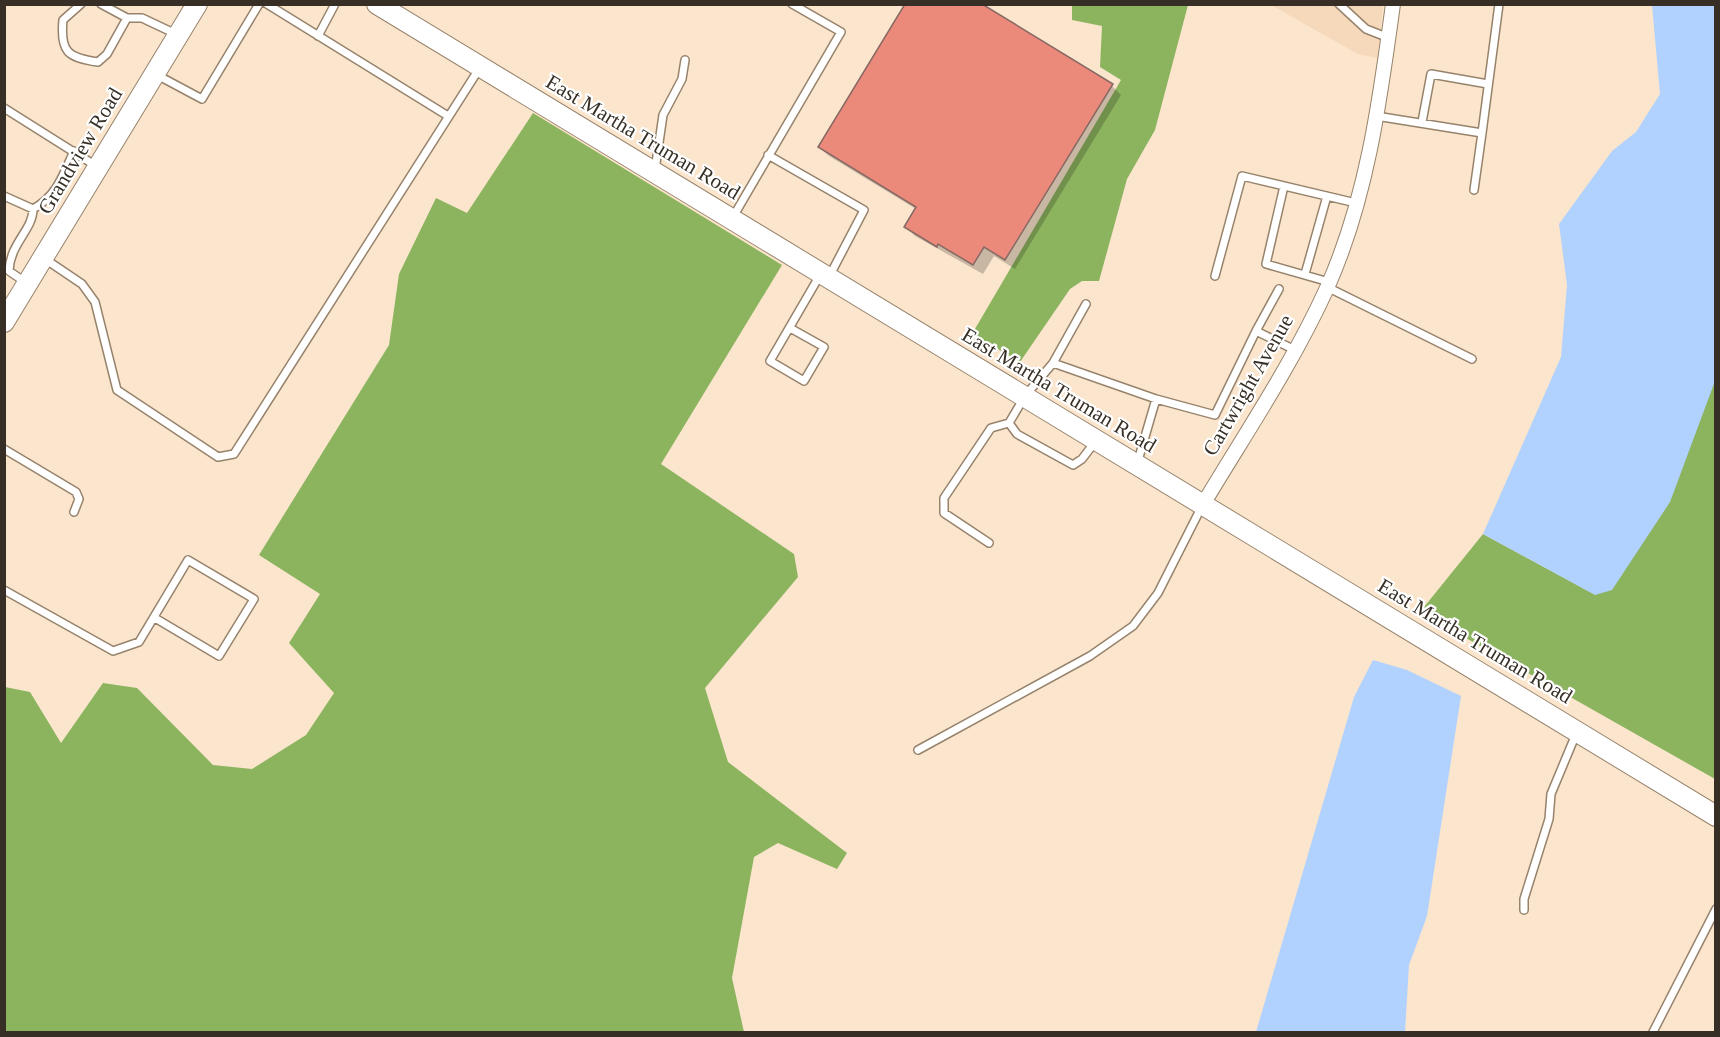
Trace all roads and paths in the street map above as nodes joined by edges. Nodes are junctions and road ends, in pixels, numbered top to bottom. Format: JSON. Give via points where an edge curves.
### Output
{"nodes":[{"id":1,"x":81,"y":4,"type":"edge"},
{"id":2,"x":101,"y":4,"type":"edge"},
{"id":3,"x":197,"y":4,"type":"edge"},
{"id":4,"x":258,"y":4,"type":"edge"},
{"id":5,"x":267,"y":4,"type":"edge"},
{"id":6,"x":334,"y":4,"type":"edge"},
{"id":7,"x":377,"y":4,"type":"edge"},
{"id":8,"x":792,"y":4,"type":"edge"},
{"id":9,"x":1339,"y":4,"type":"edge"},
{"id":10,"x":1393,"y":4,"type":"edge"},
{"id":11,"x":1499,"y":4,"type":"edge"},
{"id":12,"x":127,"y":18,"type":"junction"},
{"id":13,"x":179,"y":35,"type":"junction"},
{"id":14,"x":318,"y":36,"type":"junction"},
{"id":15,"x":1389,"y":38,"type":"junction"},
{"id":16,"x":685,"y":60,"type":"dead end"},
{"id":17,"x":480,"y":67,"type":"junction"},
{"id":18,"x":155,"y":74,"type":"junction"},
{"id":19,"x":1488,"y":84,"type":"junction"},
{"id":20,"x":4,"y":108,"type":"edge"},
{"id":21,"x":448,"y":116,"type":"junction"},
{"id":22,"x":1376,"y":116,"type":"junction"},
{"id":23,"x":1422,"y":122,"type":"junction"},
{"id":24,"x":1482,"y":133,"type":"junction"},
{"id":25,"x":74,"y":151,"type":"junction"},
{"id":26,"x":768,"y":155,"type":"junction"},
{"id":27,"x":99,"y":167,"type":"junction"},
{"id":28,"x":655,"y":172,"type":"junction"},
{"id":29,"x":1284,"y":186,"type":"junction"},
{"id":30,"x":1474,"y":190,"type":"dead end"},
{"id":31,"x":4,"y":196,"type":"edge"},
{"id":32,"x":1327,"y":196,"type":"junction"},
{"id":33,"x":1356,"y":203,"type":"junction"},
{"id":34,"x":33,"y":209,"type":"junction"},
{"id":35,"x":732,"y":219,"type":"junction"},
{"id":36,"x":43,"y":258,"type":"junction"},
{"id":37,"x":1305,"y":274,"type":"junction"},
{"id":38,"x":825,"y":275,"type":"junction"},
{"id":39,"x":1215,"y":276,"type":"dead end"},
{"id":40,"x":27,"y":284,"type":"junction"},
{"id":41,"x":1328,"y":284,"type":"junction"},
{"id":42,"x":1280,"y":289,"type":"dead end"},
{"id":43,"x":1086,"y":304,"type":"dead end"},
{"id":44,"x":4,"y":322,"type":"edge"},
{"id":45,"x":789,"y":328,"type":"junction"},
{"id":46,"x":1256,"y":331,"type":"junction"},
{"id":47,"x":1295,"y":350,"type":"junction"},
{"id":48,"x":1472,"y":359,"type":"dead end"},
{"id":49,"x":1053,"y":363,"type":"junction"},
{"id":50,"x":1025,"y":396,"type":"junction"},
{"id":51,"x":1156,"y":399,"type":"junction"},
{"id":52,"x":1009,"y":423,"type":"junction"},
{"id":53,"x":1096,"y":440,"type":"junction"},
{"id":54,"x":4,"y":449,"type":"edge"},
{"id":55,"x":1136,"y":465,"type":"junction"},
{"id":56,"x":1202,"y":506,"type":"junction"},
{"id":57,"x":74,"y":512,"type":"dead end"},
{"id":58,"x":989,"y":543,"type":"dead end"},
{"id":59,"x":4,"y":590,"type":"edge"},
{"id":60,"x":155,"y":618,"type":"junction"},
{"id":61,"x":1577,"y":732,"type":"junction"},
{"id":62,"x":918,"y":750,"type":"dead end"},
{"id":63,"x":1716,"y":816,"type":"edge"},
{"id":64,"x":1716,"y":909,"type":"edge"},
{"id":65,"x":1524,"y":910,"type":"dead end"},
{"id":66,"x":1653,"y":1032,"type":"edge"}],
"edges":[{"from":1,"to":12,"type":"lane","via":[[63,20],[61,40],[79,60],[98,62],[107,54]]},
{"from":2,"to":12,"type":"lane"},
{"from":3,"to":13,"type":"main road","name":"Grandview Road"},
{"from":4,"to":18,"type":"lane","via":[[202,99]]},
{"from":5,"to":14,"type":"lane"},
{"from":6,"to":14,"type":"lane"},
{"from":7,"to":17,"type":"main road","name":"East Martha Truman Road"},
{"from":8,"to":26,"type":"lane","via":[[841,32]]},
{"from":9,"to":15,"type":"lane","via":[[1366,29]]},
{"from":10,"to":15,"type":"street","name":"Cartwright Avenue"},
{"from":11,"to":19,"type":"lane"},
{"from":12,"to":13,"type":"lane","via":[[142,18]]},
{"from":13,"to":18,"type":"main road","name":"Grandview Road"},
{"from":14,"to":21,"type":"lane"},
{"from":15,"to":22,"type":"street","name":"Cartwright Avenue"},
{"from":16,"to":28,"type":"lane","via":[[682,79],[663,115]]},
{"from":17,"to":21,"type":"lane"},
{"from":17,"to":28,"type":"main road","name":"East Martha Truman Road"},
{"from":18,"to":27,"type":"main road","name":"Grandview Road"},
{"from":19,"to":23,"type":"lane","via":[[1431,74]]},
{"from":19,"to":24,"type":"lane"},
{"from":20,"to":25,"type":"lane"},
{"from":21,"to":36,"type":"lane","via":[[234,454],[218,457],[117,390],[95,302],[82,284]]},
{"from":22,"to":23,"type":"lane"},
{"from":22,"to":33,"type":"street","name":"Cartwright Avenue"},
{"from":23,"to":24,"type":"lane"},
{"from":24,"to":30,"type":"lane"},
{"from":25,"to":27,"type":"lane"},
{"from":25,"to":34,"type":"lane","via":[[56,191]]},
{"from":26,"to":35,"type":"lane"},
{"from":26,"to":38,"type":"lane","via":[[864,210]]},
{"from":27,"to":36,"type":"main road","name":"Grandview Road"},
{"from":28,"to":35,"type":"main road","name":"East Martha Truman Road"},
{"from":29,"to":32,"type":"lane"},
{"from":29,"to":37,"type":"lane","via":[[1266,264]]},
{"from":29,"to":39,"type":"lane","via":[[1242,176]]},
{"from":31,"to":34,"type":"lane"},
{"from":32,"to":33,"type":"lane"},
{"from":32,"to":37,"type":"lane"},
{"from":33,"to":41,"type":"street","name":"Cartwright Avenue"},
{"from":34,"to":40,"type":"lane","via":[[33,217],[10,255],[9,270]]},
{"from":35,"to":38,"type":"main road","name":"East Martha Truman Road"},
{"from":36,"to":40,"type":"main road","name":"Grandview Road"},
{"from":37,"to":41,"type":"lane"},
{"from":38,"to":45,"type":"lane"},
{"from":38,"to":50,"type":"main road","name":"East Martha Truman Road"},
{"from":40,"to":44,"type":"main road","name":"Grandview Road"},
{"from":41,"to":47,"type":"street","name":"Cartwright Avenue"},
{"from":41,"to":48,"type":"lane"},
{"from":42,"to":46,"type":"lane"},
{"from":43,"to":49,"type":"lane"},
{"from":45,"to":45,"type":"lane","via":[[770,361],[804,381],[824,347]]},
{"from":46,"to":47,"type":"lane"},
{"from":46,"to":51,"type":"lane","via":[[1215,415]]},
{"from":47,"to":56,"type":"street","name":"Cartwright Avenue","via":[[1279,383]]},
{"from":49,"to":50,"type":"lane"},
{"from":49,"to":51,"type":"lane"},
{"from":50,"to":52,"type":"lane"},
{"from":50,"to":53,"type":"main road","name":"East Martha Truman Road"},
{"from":51,"to":55,"type":"lane"},
{"from":52,"to":53,"type":"lane","via":[[1017,434],[1073,465]]},
{"from":52,"to":58,"type":"lane","via":[[991,428],[944,498],[944,513]]},
{"from":53,"to":55,"type":"main road","name":"East Martha Truman Road"},
{"from":54,"to":57,"type":"lane","via":[[76,492],[79,500]]},
{"from":55,"to":56,"type":"main road","name":"East Martha Truman Road"},
{"from":56,"to":61,"type":"main road","name":"East Martha Truman Road"},
{"from":56,"to":62,"type":"lane","via":[[1158,593],[1133,626],[1090,656]]},
{"from":59,"to":60,"type":"lane","via":[[113,651],[139,642]]},
{"from":60,"to":60,"type":"lane","via":[[188,560],[254,600],[219,656]]},
{"from":61,"to":63,"type":"main road","name":"East Martha Truman Road"},
{"from":61,"to":65,"type":"lane","via":[[1551,794],[1549,819]]},
{"from":64,"to":66,"type":"lane"}]}
